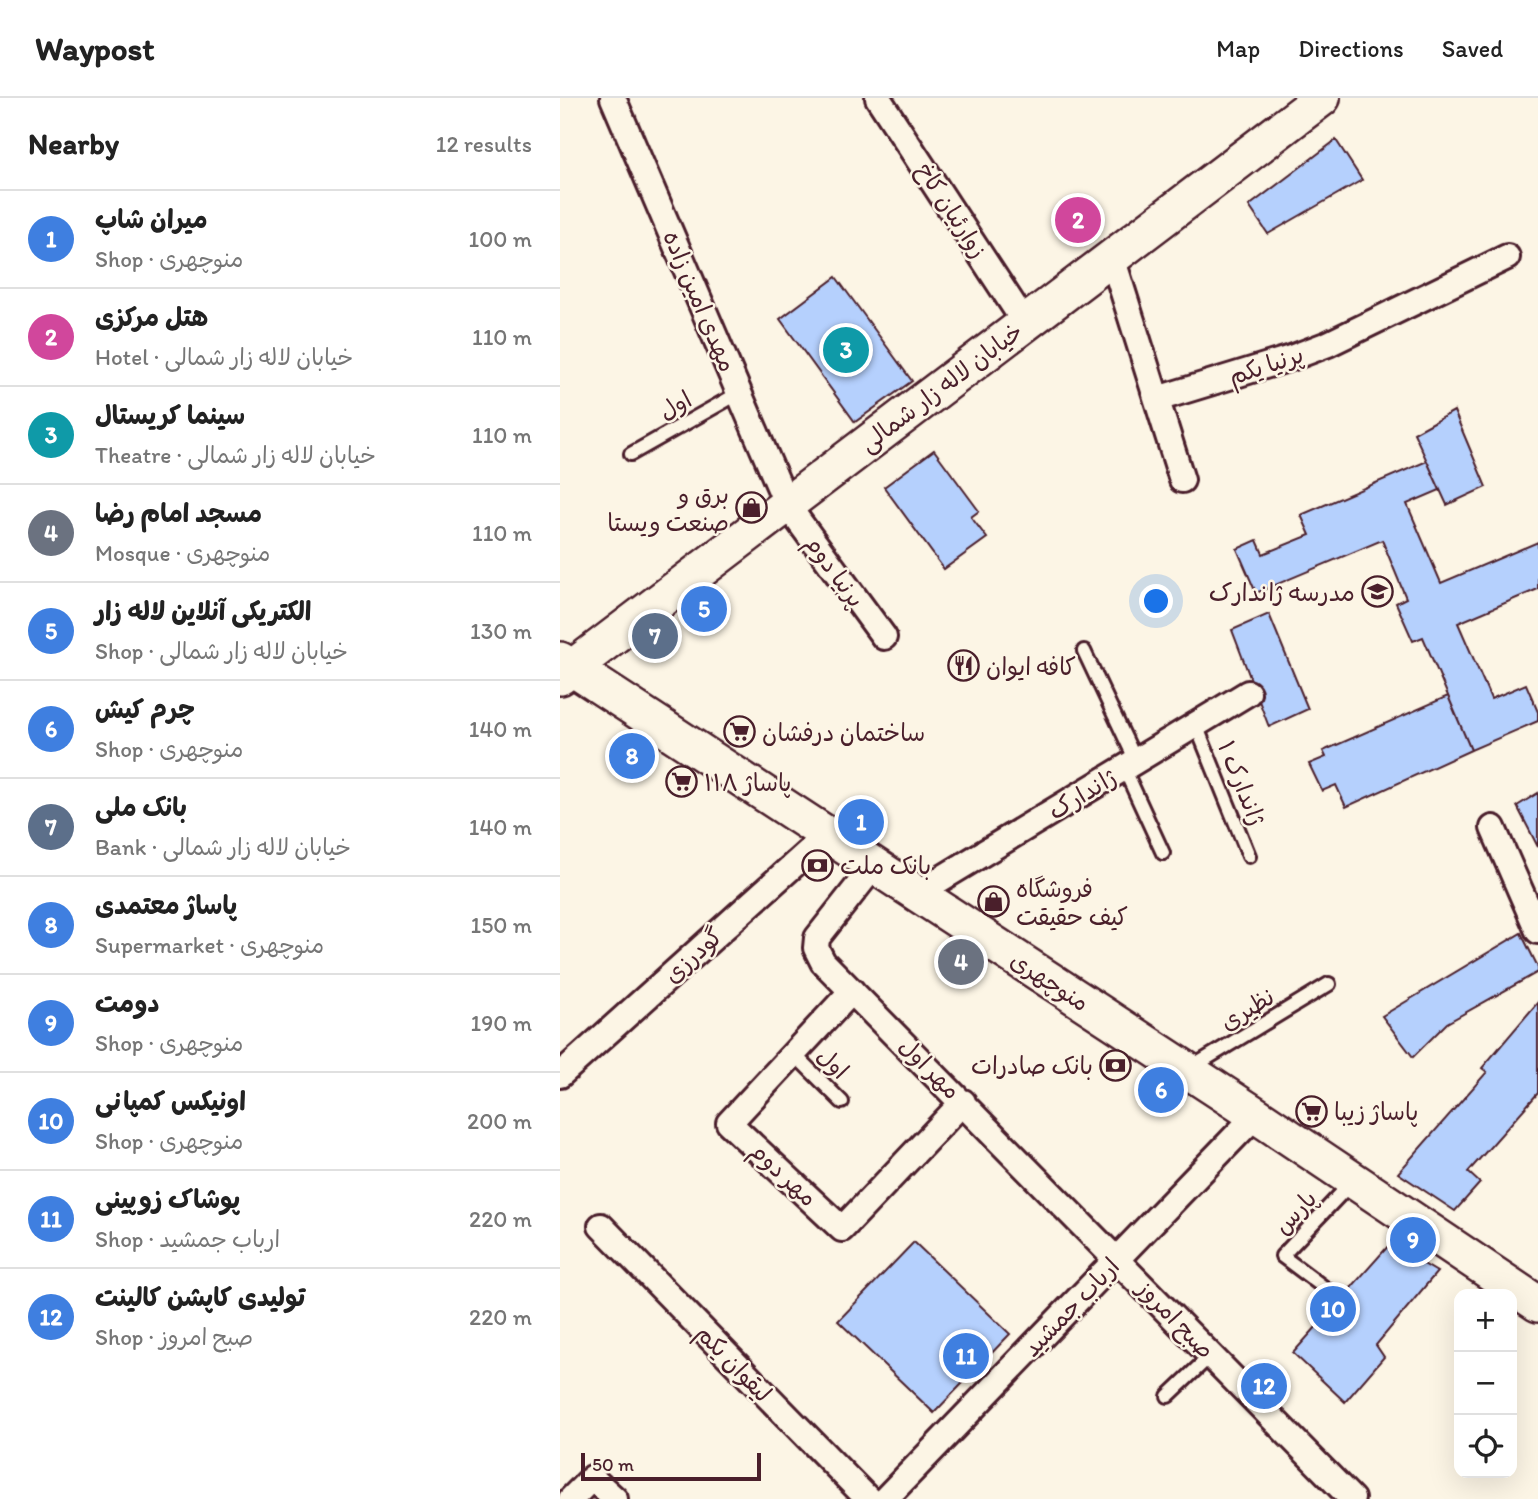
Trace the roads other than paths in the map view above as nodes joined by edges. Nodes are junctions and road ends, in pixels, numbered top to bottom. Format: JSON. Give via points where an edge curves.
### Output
{"nodes":[{"id":1,"x":613,"y":98,"type":"edge"},
{"id":2,"x":878,"y":98,"type":"edge"},
{"id":3,"x":1322,"y":98,"type":"edge"},
{"id":4,"x":1112,"y":257,"type":"junction"},
{"id":5,"x":1507,"y":257,"type":"dead end"},
{"id":6,"x":1025,"y":323,"type":"junction"},
{"id":7,"x":739,"y":393,"type":"junction"},
{"id":8,"x":1157,"y":399,"type":"junction"},
{"id":9,"x":631,"y":454,"type":"dead end"},
{"id":10,"x":1182,"y":480,"type":"dead end"},
{"id":11,"x":787,"y":505,"type":"junction"},
{"id":12,"x":884,"y":638,"type":"dead end"},
{"id":13,"x":1084,"y":651,"type":"dead end"},
{"id":14,"x":564,"y":668,"type":"edge"},
{"id":15,"x":1248,"y":693,"type":"dead end"},
{"id":16,"x":1196,"y":725,"type":"junction"},
{"id":17,"x":1130,"y":764,"type":"junction"},
{"id":18,"x":1493,"y":828,"type":"dead end"},
{"id":19,"x":826,"y":836,"type":"junction"},
{"id":20,"x":1163,"y":853,"type":"dead end"},
{"id":21,"x":1249,"y":856,"type":"dead end"},
{"id":22,"x":873,"y":867,"type":"junction"},
{"id":23,"x":916,"y":894,"type":"junction"},
{"id":24,"x":1538,"y":931,"type":"edge"},
{"id":25,"x":1329,"y":984,"type":"dead end"},
{"id":26,"x":852,"y":991,"type":"junction"},
{"id":27,"x":794,"y":1054,"type":"junction"},
{"id":28,"x":1186,"y":1070,"type":"junction"},
{"id":29,"x":560,"y":1075,"type":"edge"},
{"id":30,"x":842,"y":1102,"type":"dead end"},
{"id":31,"x":963,"y":1102,"type":"junction"},
{"id":32,"x":1256,"y":1115,"type":"junction"},
{"id":33,"x":1353,"y":1181,"type":"junction"},
{"id":34,"x":601,"y":1226,"type":"dead end"},
{"id":35,"x":1117,"y":1259,"type":"junction"},
{"id":36,"x":1334,"y":1295,"type":"dead end"},
{"id":37,"x":1538,"y":1304,"type":"edge"},
{"id":38,"x":1211,"y":1355,"type":"junction"},
{"id":39,"x":1168,"y":1396,"type":"dead end"},
{"id":40,"x":571,"y":1499,"type":"edge"},
{"id":41,"x":615,"y":1499,"type":"edge"},
{"id":42,"x":868,"y":1499,"type":"edge"},
{"id":43,"x":885,"y":1499,"type":"edge"},
{"id":44,"x":1352,"y":1499,"type":"edge"}],
"edges":[{"from":1,"to":7,"type":"street","name":"مهدی امین زاده"},
{"from":2,"to":6,"type":"street","name":"زوارئیان کاخ"},
{"from":3,"to":4,"type":"street","name":"خیابان لاله زار شمالی"},
{"from":4,"to":6,"type":"street","name":"خیابان لاله زار شمالی"},
{"from":4,"to":8,"type":"street"},
{"from":5,"to":8,"type":"street","name":"پرنیا یکم","via":[[1328,344]]},
{"from":6,"to":11,"type":"street","name":"خیابان لاله زار شمالی"},
{"from":7,"to":9,"type":"lane","name":"اول"},
{"from":7,"to":11,"type":"street","name":"مهدی امین زاده"},
{"from":8,"to":10,"type":"street"},
{"from":11,"to":12,"type":"street","name":"پرنیا دوم"},
{"from":11,"to":14,"type":"street","name":"خیابان لاله زار شمالی"},
{"from":13,"to":17,"type":"lane"},
{"from":14,"to":19,"type":"street","name":"منوچهری"},
{"from":15,"to":16,"type":"street","name":"ژاندارک"},
{"from":16,"to":17,"type":"street","name":"ژاندارک"},
{"from":16,"to":21,"type":"lane","name":"ژاندارک ۱"},
{"from":17,"to":20,"type":"lane"},
{"from":17,"to":23,"type":"street","name":"ژاندارک"},
{"from":18,"to":24,"type":"street"},
{"from":19,"to":22,"type":"street","name":"منوچهری"},
{"from":19,"to":29,"type":"street","name":"گودرزی"},
{"from":22,"to":23,"type":"street","name":"منوچهری"},
{"from":22,"to":26,"type":"street","name":"مهر اول","via":[[815,943],[823,962]]},
{"from":23,"to":28,"type":"street","name":"منوچهری"},
{"from":25,"to":28,"type":"lane","name":"نظیری"},
{"from":26,"to":27,"type":"street","name":"مهر دوم"},
{"from":26,"to":31,"type":"street","name":"مهر اول"},
{"from":27,"to":30,"type":"lane","name":"اول"},
{"from":27,"to":31,"type":"street","name":"مهر دوم","via":[[729,1122],[842,1229]]},
{"from":28,"to":32,"type":"street","name":"منوچهری"},
{"from":31,"to":35,"type":"street","name":"مهر اول"},
{"from":32,"to":33,"type":"street","name":"منوچهری"},
{"from":32,"to":35,"type":"street","name":"ارباب جمشید"},
{"from":33,"to":36,"type":"lane","name":"پارس","via":[[1282,1256]]},
{"from":33,"to":37,"type":"street","name":"منوچهری"},
{"from":34,"to":42,"type":"street","name":"لیقوان یکم"},
{"from":35,"to":38,"type":"street","name":"صبح امروز"},
{"from":35,"to":43,"type":"street","name":"ارباب جمشید"},
{"from":38,"to":39,"type":"lane"},
{"from":38,"to":44,"type":"street","name":"صبح امروز"},
{"from":40,"to":41,"type":"street","via":[[592,1478]]}]}
